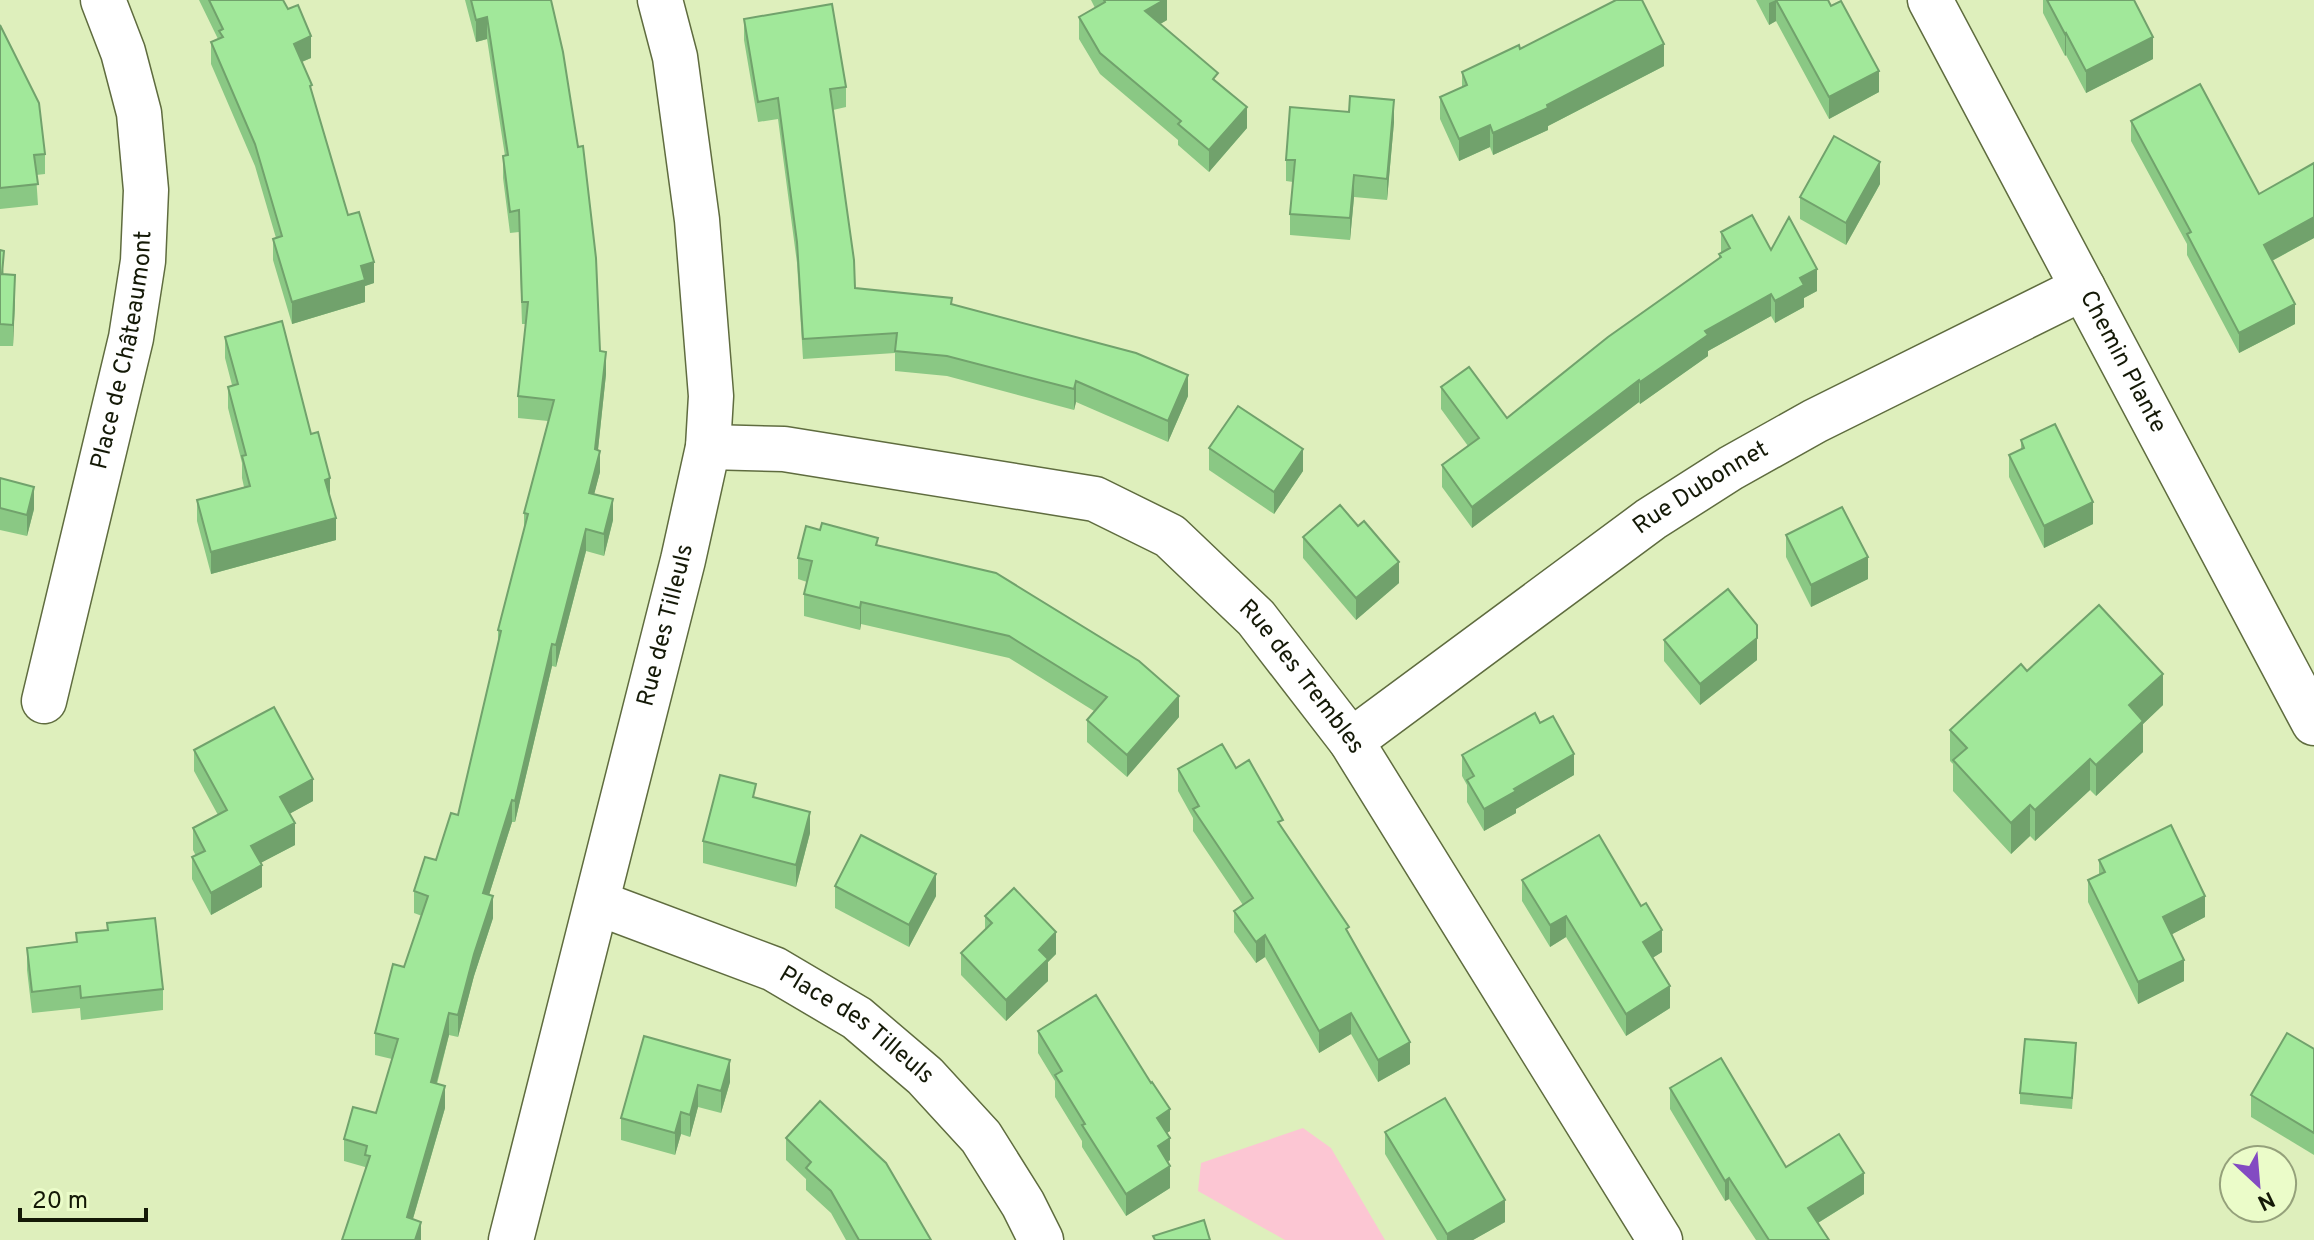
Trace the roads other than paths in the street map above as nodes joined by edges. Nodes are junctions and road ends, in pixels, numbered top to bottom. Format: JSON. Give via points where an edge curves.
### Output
{"nodes":[{"id":1,"x":103,"y":0,"type":"edge"},
{"id":2,"x":660,"y":0,"type":"edge"},
{"id":3,"x":1930,"y":0,"type":"edge"},
{"id":4,"x":2083,"y":288,"type":"junction"},
{"id":5,"x":708,"y":447,"type":"junction"},
{"id":6,"x":44,"y":701,"type":"dead end"},
{"id":7,"x":2314,"y":723,"type":"edge"},
{"id":8,"x":1351,"y":741,"type":"junction"},
{"id":9,"x":598,"y":903,"type":"junction"},
{"id":10,"x":511,"y":1240,"type":"edge"},
{"id":11,"x":1041,"y":1240,"type":"edge"},
{"id":12,"x":1660,"y":1240,"type":"edge"}],
"edges":[{"from":1,"to":6,"type":"street","name":"Place de Châteaumont","via":[[139,113],[146,190],[143,261],[131,338]]},
{"from":2,"to":5,"type":"street","name":"Rue des Tilleuls","via":[[675,57],[697,220],[711,396]]},
{"from":3,"to":4,"type":"street","name":"Chemin Plante"},
{"from":4,"to":7,"type":"street","name":"Chemin Plante"},
{"from":4,"to":8,"type":"street","name":"Rue Dubonnet","via":[[1731,468],[1651,519]]},
{"from":5,"to":8,"type":"street","name":"Rue des Trembles","via":[[784,449],[1095,499],[1170,536],[1202,566],[1256,618]]},
{"from":5,"to":9,"type":"street","name":"Rue des Tilleuls"},
{"from":8,"to":12,"type":"street","name":"Rue des Trembles"},
{"from":9,"to":10,"type":"street","name":"Rue des Tilleuls"},
{"from":9,"to":11,"type":"street","name":"Place des Tilleuls","via":[[774,969],[857,1018],[925,1076],[981,1137]]}]}
